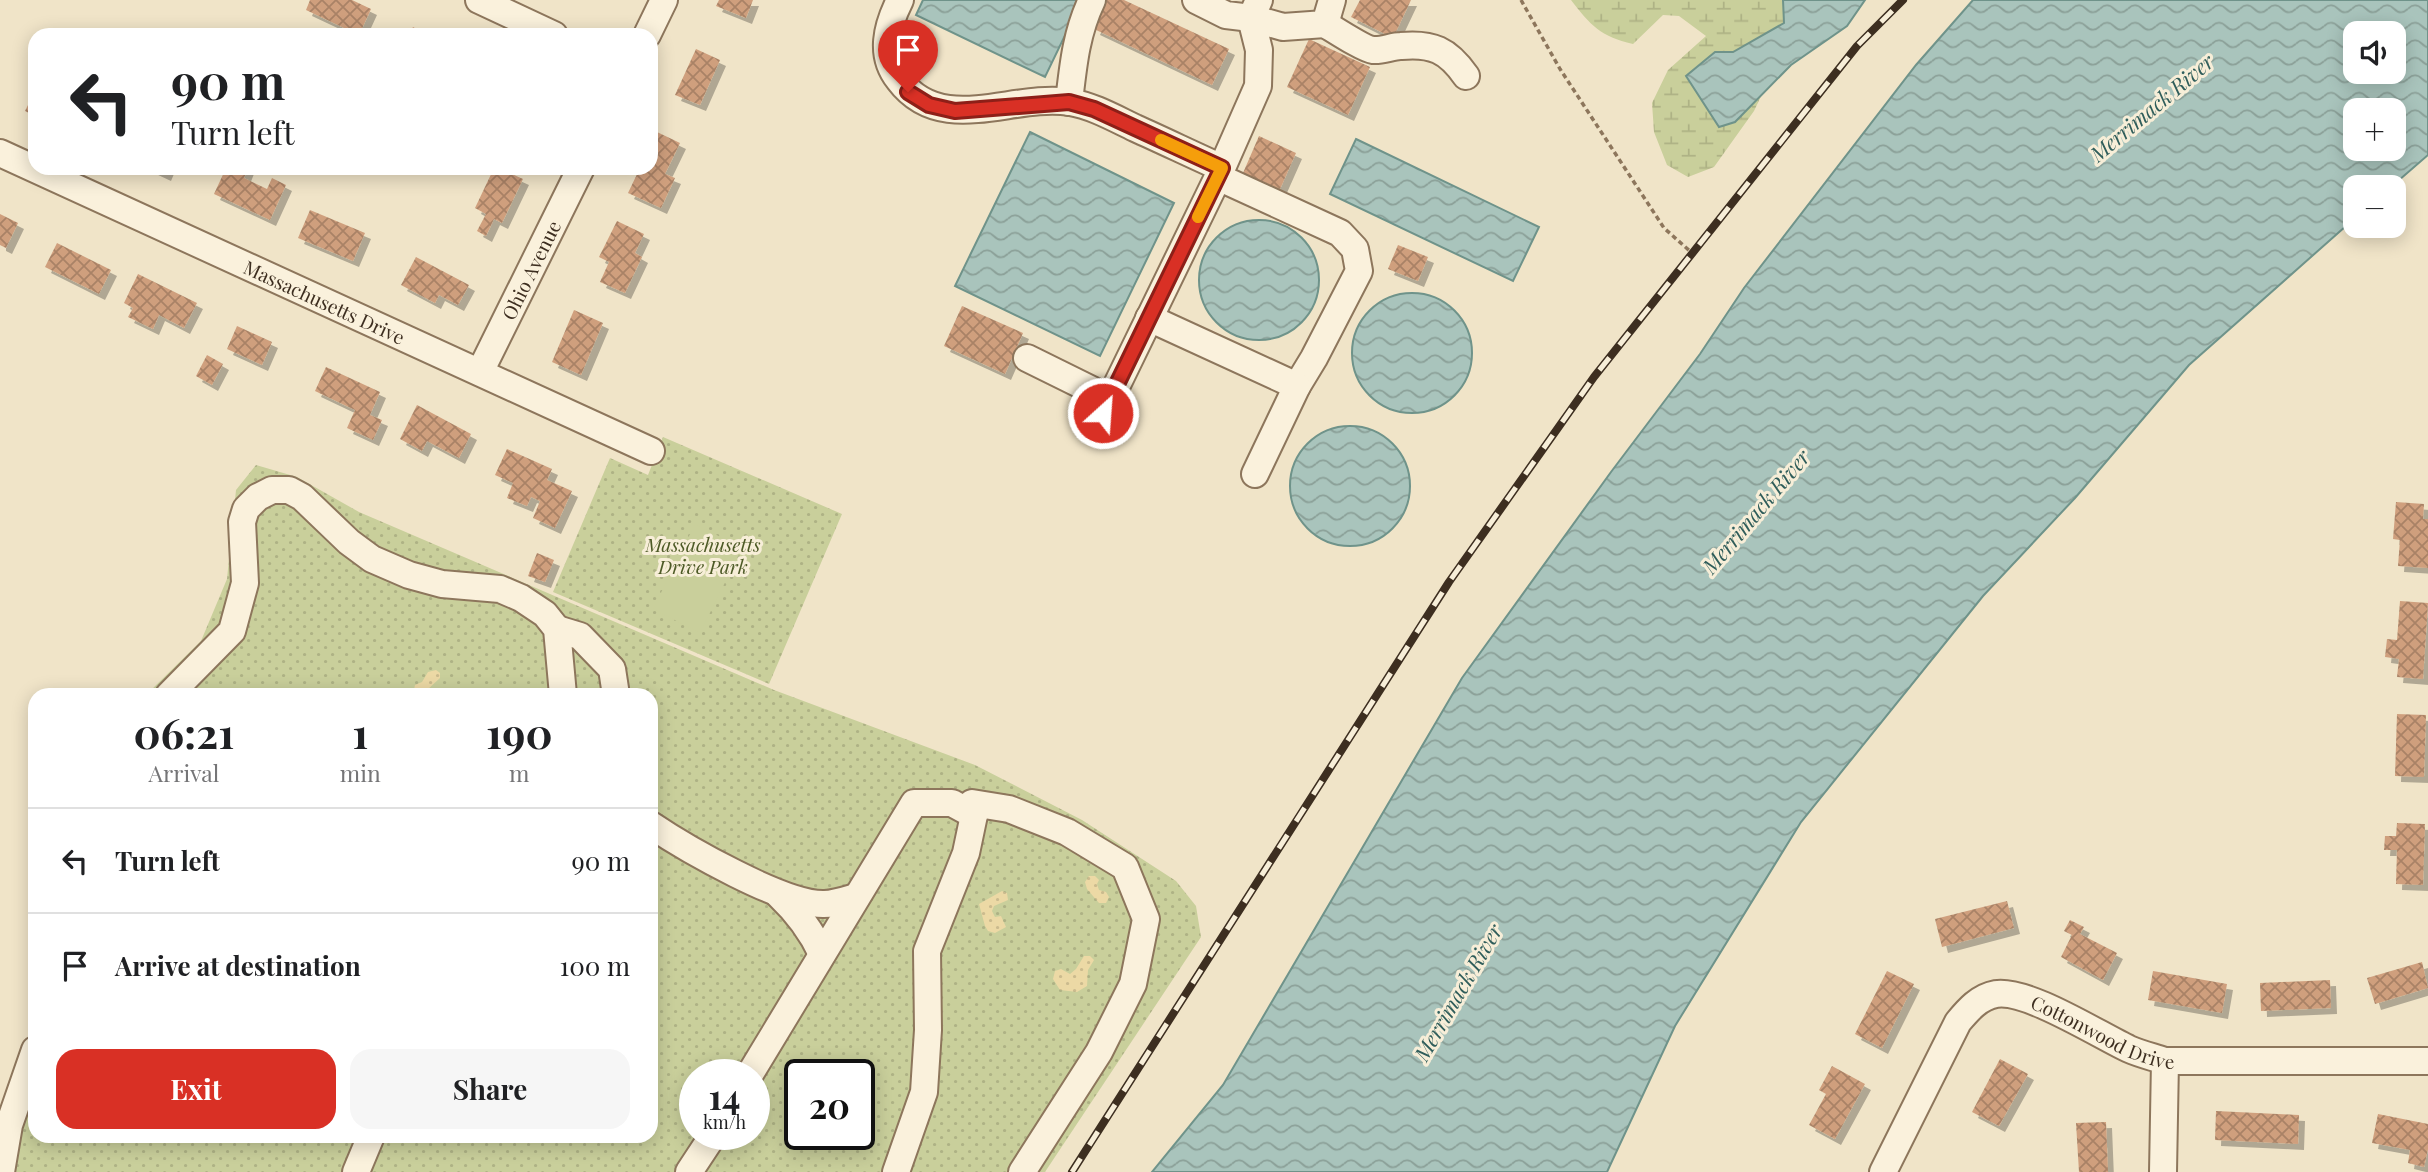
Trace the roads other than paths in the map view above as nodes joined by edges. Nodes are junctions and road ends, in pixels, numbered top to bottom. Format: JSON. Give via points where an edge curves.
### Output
{"nodes":[{"id":1,"x":479,"y":0,"type":"edge"},
{"id":2,"x":664,"y":0,"type":"edge"},
{"id":3,"x":900,"y":0,"type":"edge"},
{"id":4,"x":1091,"y":0,"type":"edge"},
{"id":5,"x":1196,"y":0,"type":"edge"},
{"id":6,"x":1255,"y":9,"type":"edge"},
{"id":7,"x":1329,"y":12,"type":"edge"},
{"id":8,"x":539,"y":28,"type":"edge"},
{"id":9,"x":650,"y":28,"type":"edge"},
{"id":10,"x":1466,"y":76,"type":"dead end"},
{"id":11,"x":1069,"y":102,"type":"junction"},
{"id":12,"x":0,"y":153,"type":"edge"},
{"id":13,"x":28,"y":166,"type":"edge"},
{"id":14,"x":1220,"y":173,"type":"junction"},
{"id":15,"x":48,"y":175,"type":"edge"},
{"id":16,"x":578,"y":175,"type":"edge"},
{"id":17,"x":1149,"y":318,"type":"junction"},
{"id":18,"x":1027,"y":358,"type":"dead end"},
{"id":19,"x":480,"y":372,"type":"junction"},
{"id":20,"x":1297,"y":386,"type":"junction"},
{"id":21,"x":1110,"y":398,"type":"junction"},
{"id":22,"x":1096,"y":428,"type":"dead end"},
{"id":23,"x":651,"y":451,"type":"dead end"},
{"id":24,"x":1255,"y":474,"type":"dead end"},
{"id":25,"x":557,"y":629,"type":"junction"},
{"id":26,"x":176,"y":688,"type":"edge"},
{"id":27,"x":562,"y":688,"type":"edge"},
{"id":28,"x":615,"y":688,"type":"edge"},
{"id":29,"x":974,"y":815,"type":"junction"},
{"id":30,"x":658,"y":830,"type":"edge"},
{"id":31,"x":778,"y":894,"type":"junction"},
{"id":32,"x":856,"y":897,"type":"junction"},
{"id":33,"x":822,"y":954,"type":"junction"},
{"id":34,"x":759,"y":1059,"type":"edge"},
{"id":35,"x":2165,"y":1060,"type":"junction"},
{"id":36,"x":2428,"y":1061,"type":"edge"},
{"id":37,"x":28,"y":1070,"type":"edge"},
{"id":38,"x":368,"y":1143,"type":"edge"},
{"id":39,"x":704,"y":1150,"type":"edge"},
{"id":40,"x":1,"y":1172,"type":"edge"},
{"id":41,"x":356,"y":1172,"type":"edge"},
{"id":42,"x":690,"y":1172,"type":"edge"},
{"id":43,"x":896,"y":1172,"type":"edge"},
{"id":44,"x":1022,"y":1172,"type":"edge"},
{"id":45,"x":1883,"y":1172,"type":"edge"},
{"id":46,"x":2163,"y":1172,"type":"edge"}],
"edges":[{"from":1,"to":8,"type":"street"},
{"from":2,"to":9,"type":"street"},
{"from":3,"to":11,"type":"street","via":[[888,28],[886,50],[893,72],[908,92],[929,105],[955,111]]},
{"from":4,"to":11,"type":"street","via":[[1075,49]]},
{"from":5,"to":6,"type":"street","via":[[1226,15]]},
{"from":6,"to":7,"type":"street","via":[[1283,27]]},
{"from":6,"to":14,"type":"street","via":[[1258,86]]},
{"from":7,"to":10,"type":"street","via":[[1372,50],[1400,46],[1441,50]]},
{"from":11,"to":14,"type":"street","via":[[1094,109]]},
{"from":12,"to":13,"type":"street","name":"Massachusetts Drive"},
{"from":14,"to":17,"type":"street"},
{"from":14,"to":20,"type":"street","via":[[1340,233],[1355,250],[1359,271]]},
{"from":15,"to":19,"type":"street","name":"Massachusetts Drive"},
{"from":16,"to":19,"type":"street","name":"Ohio Avenue"},
{"from":17,"to":20,"type":"street"},
{"from":17,"to":21,"type":"street"},
{"from":18,"to":21,"type":"street"},
{"from":19,"to":23,"type":"street","name":"Massachusetts Drive"},
{"from":20,"to":24,"type":"street"},
{"from":21,"to":22,"type":"street"},
{"from":25,"to":26,"type":"street","via":[[545,614],[500,589],[442,584],[372,559],[302,497],[289,490],[272,490],[246,509],[242,522],[245,583],[232,631]]},
{"from":25,"to":27,"type":"street"},
{"from":25,"to":28,"type":"street","via":[[580,636],[612,669]]},
{"from":29,"to":32,"type":"street","via":[[952,803],[914,803]]},
{"from":29,"to":43,"type":"street","via":[[967,853],[927,951],[924,1092]]},
{"from":29,"to":44,"type":"street","via":[[972,803],[1009,809],[1067,832],[1125,867],[1146,919],[1133,984],[1099,1052]]},
{"from":30,"to":31,"type":"street"},
{"from":31,"to":32,"type":"street","via":[[823,905]]},
{"from":31,"to":33,"type":"street","via":[[798,913]]},
{"from":32,"to":33,"type":"street"},
{"from":33,"to":34,"type":"street"},
{"from":35,"to":36,"type":"street","name":"Cottonwood Drive"},
{"from":35,"to":45,"type":"street","name":"Cottonwood Drive","via":[[2133,1051],[2021,997],[1997,994],[1974,1004],[1958,1022]]},
{"from":35,"to":46,"type":"street"},
{"from":37,"to":40,"type":"street","via":[[9,1125]]},
{"from":38,"to":41,"type":"street"},
{"from":39,"to":42,"type":"street"}]}
